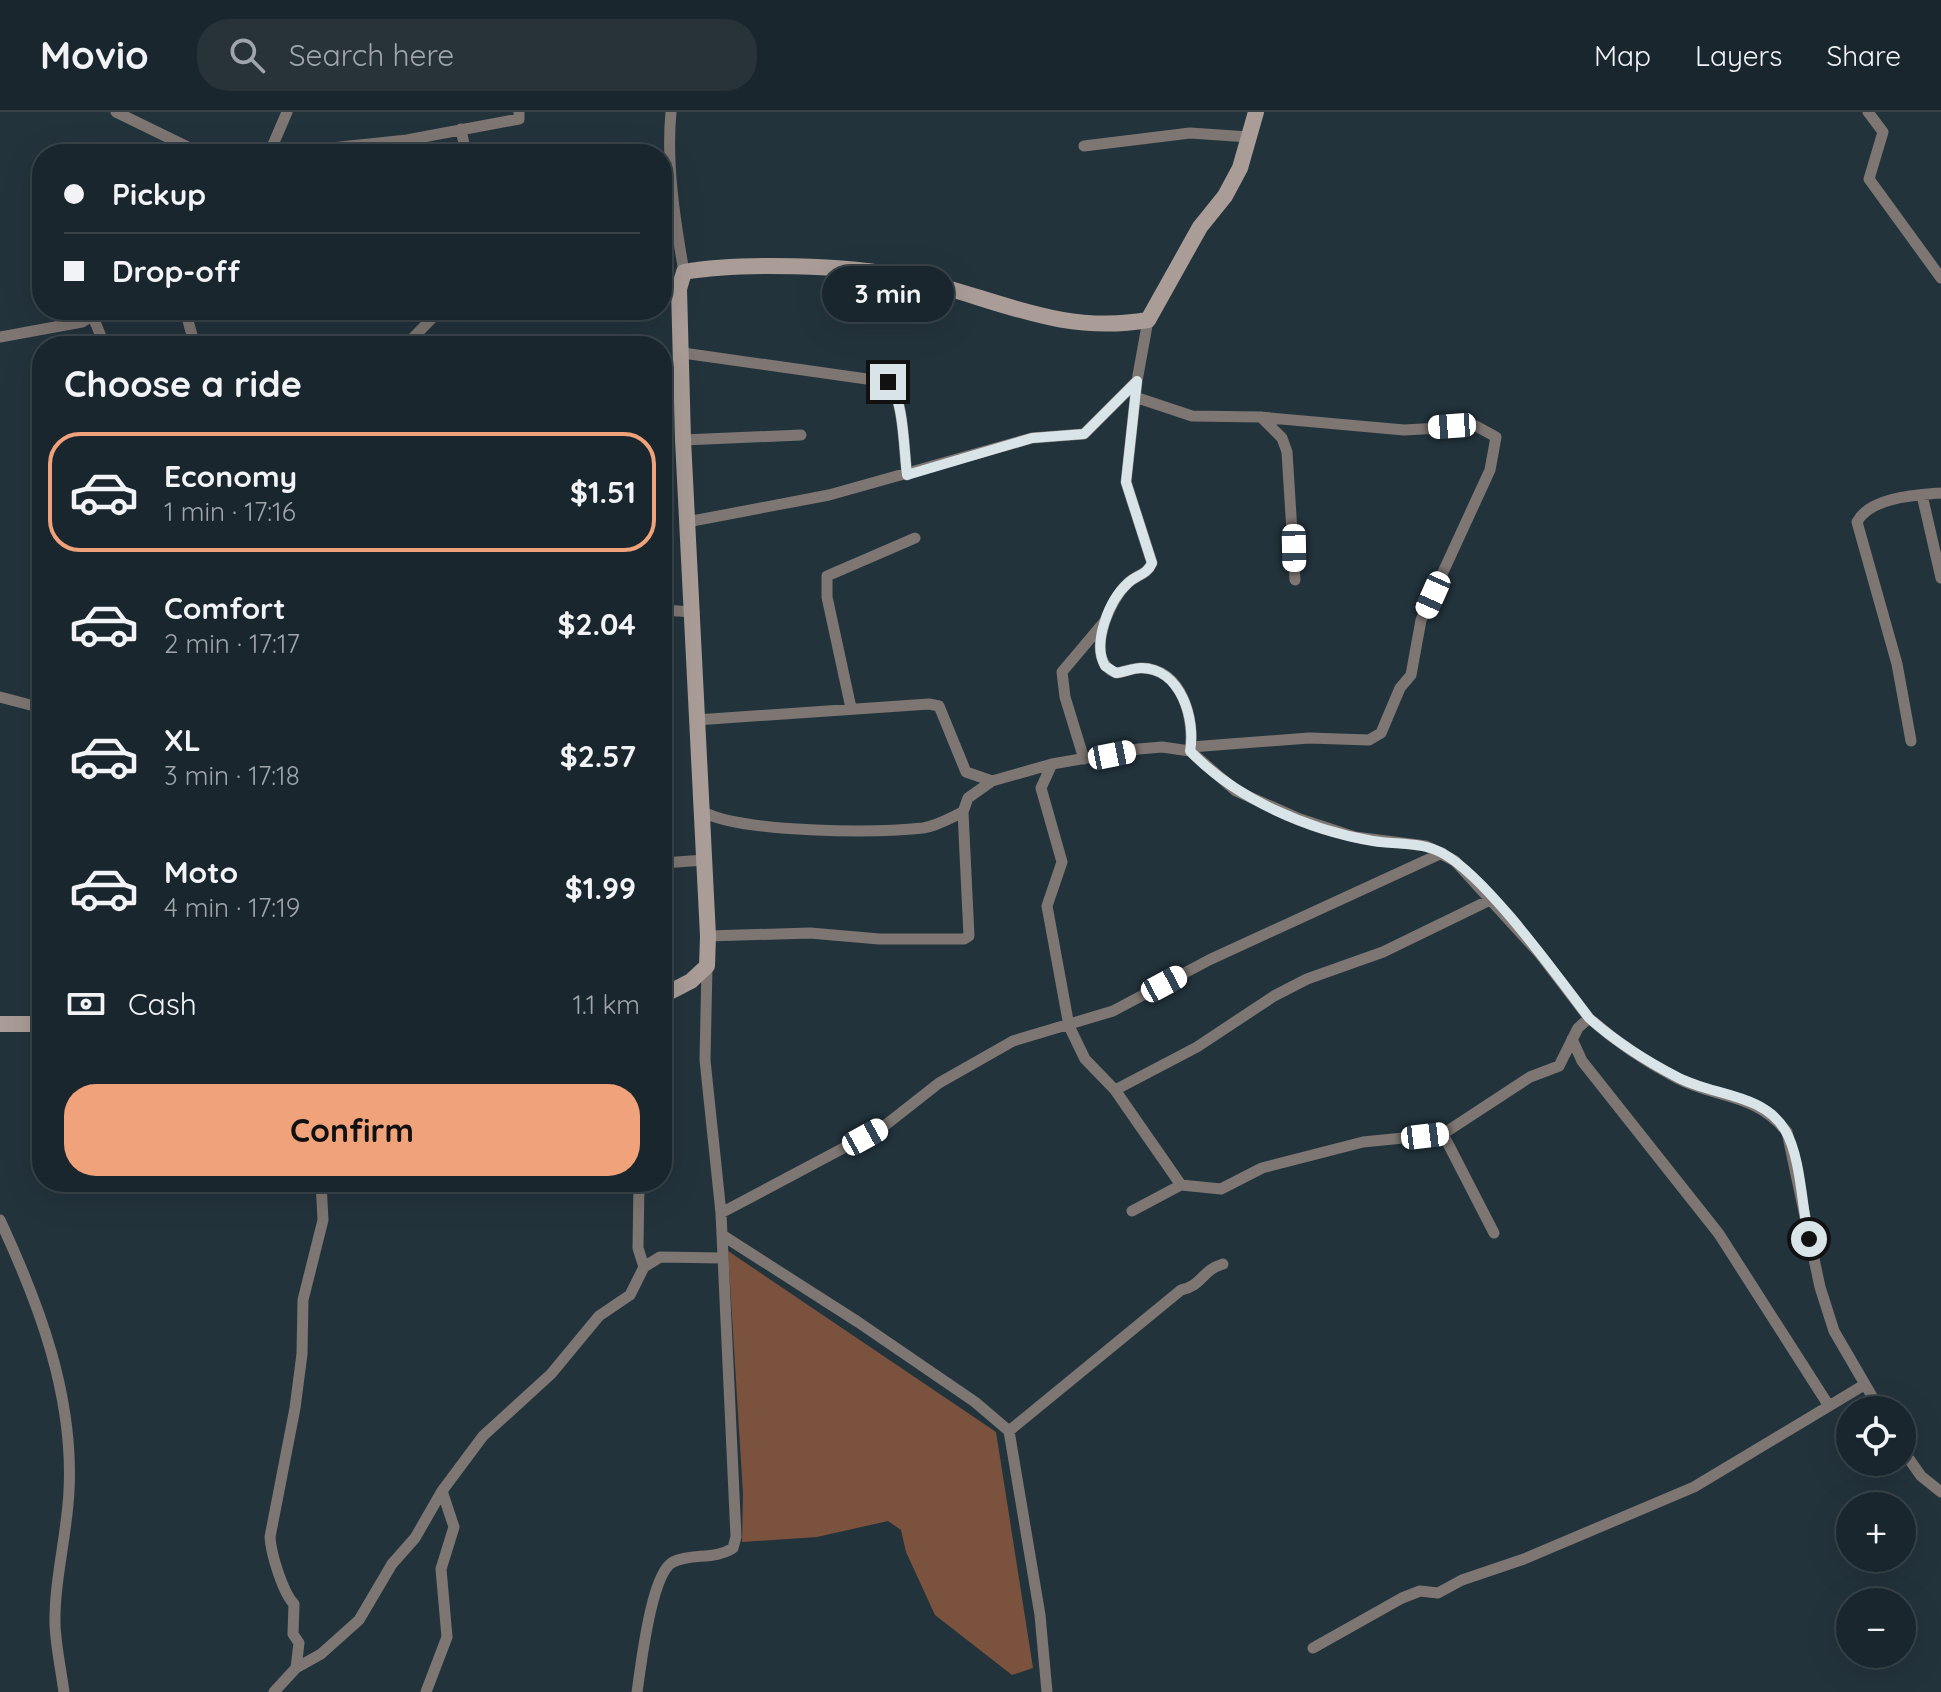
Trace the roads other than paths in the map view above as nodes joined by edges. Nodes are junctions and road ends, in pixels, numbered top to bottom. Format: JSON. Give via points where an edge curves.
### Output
{"nodes":[{"id":1,"x":116,"y":112,"type":"edge"},
{"id":2,"x":287,"y":112,"type":"edge"},
{"id":3,"x":519,"y":112,"type":"edge"},
{"id":4,"x":671,"y":112,"type":"edge"},
{"id":5,"x":1256,"y":112,"type":"edge"},
{"id":6,"x":1868,"y":112,"type":"edge"},
{"id":7,"x":461,"y":129,"type":"junction"},
{"id":8,"x":1249,"y":137,"type":"junction"},
{"id":9,"x":182,"y":144,"type":"edge"},
{"id":10,"x":275,"y":144,"type":"edge"},
{"id":11,"x":368,"y":144,"type":"edge"},
{"id":12,"x":464,"y":144,"type":"edge"},
{"id":13,"x":670,"y":144,"type":"edge"},
{"id":14,"x":1084,"y":146,"type":"dead end"},
{"id":15,"x":672,"y":178,"type":"edge"},
{"id":16,"x":1941,"y":278,"type":"edge"},
{"id":17,"x":682,"y":280,"type":"junction"},
{"id":18,"x":672,"y":283,"type":"edge"},
{"id":19,"x":72,"y":320,"type":"edge"},
{"id":20,"x":430,"y":320,"type":"edge"},
{"id":21,"x":1148,"y":320,"type":"junction"},
{"id":22,"x":415,"y":336,"type":"edge"},
{"id":23,"x":0,"y":337,"type":"edge"},
{"id":24,"x":683,"y":353,"type":"junction"},
{"id":25,"x":1137,"y":381,"type":"junction"},
{"id":26,"x":1135,"y":397,"type":"junction"},
{"id":27,"x":1260,"y":417,"type":"junction"},
{"id":28,"x":801,"y":435,"type":"dead end"},
{"id":29,"x":683,"y":440,"type":"junction"},
{"id":30,"x":907,"y":475,"type":"junction"},
{"id":31,"x":1941,"y":493,"type":"edge"},
{"id":32,"x":1922,"y":495,"type":"junction"},
{"id":33,"x":687,"y":522,"type":"junction"},
{"id":34,"x":915,"y":538,"type":"dead end"},
{"id":35,"x":1941,"y":578,"type":"edge"},
{"id":36,"x":1295,"y":580,"type":"dead end"},
{"id":37,"x":672,"y":611,"type":"edge"},
{"id":38,"x":694,"y":612,"type":"junction"},
{"id":39,"x":1105,"y":621,"type":"junction"},
{"id":40,"x":0,"y":697,"type":"edge"},
{"id":41,"x":32,"y":705,"type":"edge"},
{"id":42,"x":851,"y":708,"type":"junction"},
{"id":43,"x":696,"y":720,"type":"junction"},
{"id":44,"x":1911,"y":741,"type":"dead end"},
{"id":45,"x":1190,"y":749,"type":"junction"},
{"id":46,"x":1084,"y":759,"type":"junction"},
{"id":47,"x":1052,"y":764,"type":"junction"},
{"id":48,"x":992,"y":781,"type":"junction"},
{"id":49,"x":703,"y":812,"type":"junction"},
{"id":50,"x":963,"y":812,"type":"junction"},
{"id":51,"x":1442,"y":853,"type":"junction"},
{"id":52,"x":705,"y":860,"type":"junction"},
{"id":53,"x":672,"y":862,"type":"edge"},
{"id":54,"x":1492,"y":899,"type":"junction"},
{"id":55,"x":708,"y":936,"type":"junction"},
{"id":56,"x":707,"y":966,"type":"junction"},
{"id":57,"x":672,"y":991,"type":"edge"},
{"id":58,"x":1589,"y":1018,"type":"junction"},
{"id":59,"x":0,"y":1024,"type":"edge"},
{"id":60,"x":32,"y":1024,"type":"edge"},
{"id":61,"x":1069,"y":1026,"type":"junction"},
{"id":62,"x":1572,"y":1039,"type":"junction"},
{"id":63,"x":1115,"y":1090,"type":"junction"},
{"id":64,"x":1443,"y":1134,"type":"junction"},
{"id":65,"x":1181,"y":1185,"type":"junction"},
{"id":66,"x":322,"y":1192,"type":"edge"},
{"id":67,"x":639,"y":1192,"type":"edge"},
{"id":68,"x":1132,"y":1211,"type":"dead end"},
{"id":69,"x":721,"y":1213,"type":"junction"},
{"id":70,"x":0,"y":1220,"type":"edge"},
{"id":71,"x":1494,"y":1233,"type":"dead end"},
{"id":72,"x":722,"y":1235,"type":"junction"},
{"id":73,"x":722,"y":1258,"type":"junction"},
{"id":74,"x":1223,"y":1264,"type":"dead end"},
{"id":75,"x":644,"y":1267,"type":"junction"},
{"id":76,"x":1864,"y":1385,"type":"junction"},
{"id":77,"x":1871,"y":1396,"type":"edge"},
{"id":78,"x":1829,"y":1406,"type":"junction"},
{"id":79,"x":1009,"y":1431,"type":"junction"},
{"id":80,"x":1916,"y":1469,"type":"edge"},
{"id":81,"x":442,"y":1491,"type":"junction"},
{"id":82,"x":1941,"y":1492,"type":"edge"},
{"id":83,"x":1313,"y":1648,"type":"dead end"},
{"id":84,"x":296,"y":1668,"type":"junction"},
{"id":85,"x":64,"y":1692,"type":"edge"},
{"id":86,"x":274,"y":1692,"type":"edge"},
{"id":87,"x":426,"y":1692,"type":"edge"},
{"id":88,"x":637,"y":1692,"type":"edge"},
{"id":89,"x":1047,"y":1692,"type":"edge"}],
"edges":[{"from":1,"to":9,"type":"street"},
{"from":2,"to":10,"type":"street"},
{"from":3,"to":7,"type":"street","via":[[519,119]]},
{"from":4,"to":13,"type":"street"},
{"from":5,"to":8,"type":"street"},
{"from":6,"to":16,"type":"street","via":[[1883,132],[1869,179]]},
{"from":7,"to":11,"type":"street"},
{"from":7,"to":12,"type":"street"},
{"from":8,"to":14,"type":"street","via":[[1190,133]]},
{"from":8,"to":21,"type":"street","via":[[1225,196],[1200,227]]},
{"from":15,"to":17,"type":"street"},
{"from":17,"to":18,"type":"street"},
{"from":17,"to":21,"type":"street","via":[[718,266],[871,272],[931,283],[1057,321],[1113,326]]},
{"from":17,"to":24,"type":"street"},
{"from":19,"to":23,"type":"street"},
{"from":20,"to":22,"type":"street"},
{"from":21,"to":25,"type":"street"},
{"from":24,"to":29,"type":"street"},
{"from":24,"to":30,"type":"street","via":[[888,382],[898,403]]},
{"from":25,"to":26,"type":"street"},
{"from":25,"to":30,"type":"street","via":[[1084,434],[1032,438]]},
{"from":26,"to":27,"type":"street","via":[[1192,416]]},
{"from":26,"to":39,"type":"street","via":[[1126,482],[1152,563],[1124,587]]},
{"from":27,"to":36,"type":"street","via":[[1282,438],[1287,452]]},
{"from":27,"to":45,"type":"street","via":[[1404,430],[1476,426],[1496,437],[1496,449],[1471,517],[1421,620],[1411,675],[1381,733],[1369,740],[1309,738]]},
{"from":28,"to":29,"type":"street"},
{"from":29,"to":33,"type":"street"},
{"from":30,"to":33,"type":"street"},
{"from":31,"to":32,"type":"street"},
{"from":32,"to":35,"type":"street"},
{"from":32,"to":44,"type":"street","via":[[1881,504],[1857,522],[1897,664]]},
{"from":33,"to":38,"type":"street"},
{"from":34,"to":42,"type":"street","via":[[827,576]]},
{"from":37,"to":38,"type":"street"},
{"from":38,"to":43,"type":"street"},
{"from":39,"to":45,"type":"street","via":[[1100,646],[1105,666],[1116,673],[1142,668],[1173,682],[1190,715]]},
{"from":39,"to":46,"type":"street","via":[[1062,672]]},
{"from":40,"to":41,"type":"street"},
{"from":42,"to":43,"type":"street"},
{"from":42,"to":48,"type":"street","via":[[939,706],[966,772]]},
{"from":43,"to":49,"type":"street"},
{"from":45,"to":46,"type":"street","via":[[1162,747]]},
{"from":45,"to":51,"type":"street","via":[[1236,791],[1300,819],[1355,837]]},
{"from":46,"to":47,"type":"street"},
{"from":47,"to":48,"type":"street"},
{"from":47,"to":61,"type":"street","via":[[1041,788],[1062,862],[1047,906]]},
{"from":48,"to":50,"type":"street","via":[[968,798]]},
{"from":49,"to":50,"type":"street","via":[[728,823],[921,828]]},
{"from":49,"to":52,"type":"street"},
{"from":50,"to":55,"type":"street","via":[[965,900],[971,925],[964,939],[810,933]]},
{"from":51,"to":54,"type":"street"},
{"from":51,"to":61,"type":"street","via":[[1209,960],[1113,1011]]},
{"from":52,"to":53,"type":"street"},
{"from":52,"to":55,"type":"street"},
{"from":54,"to":58,"type":"street"},
{"from":54,"to":63,"type":"street","via":[[1383,952],[1296,985]]},
{"from":55,"to":56,"type":"street"},
{"from":56,"to":57,"type":"street"},
{"from":56,"to":69,"type":"street","via":[[705,1060]]},
{"from":58,"to":62,"type":"street"},
{"from":58,"to":76,"type":"street","via":[[1678,1078],[1756,1104],[1787,1132],[1820,1287],[1834,1331]]},
{"from":59,"to":60,"type":"street"},
{"from":61,"to":63,"type":"street","via":[[1085,1059]]},
{"from":61,"to":69,"type":"street","via":[[1013,1041],[939,1083],[883,1127]]},
{"from":62,"to":64,"type":"street","via":[[1559,1066],[1541,1070]]},
{"from":62,"to":78,"type":"street","via":[[1582,1061],[1719,1234]]},
{"from":63,"to":65,"type":"street"},
{"from":64,"to":65,"type":"street","via":[[1363,1142],[1262,1168],[1221,1189]]},
{"from":64,"to":71,"type":"street"},
{"from":65,"to":68,"type":"street"},
{"from":66,"to":84,"type":"street","via":[[323,1220],[303,1300],[295,1408],[270,1537],[286,1596],[294,1604]]},
{"from":67,"to":75,"type":"street","via":[[638,1248]]},
{"from":69,"to":72,"type":"street"},
{"from":70,"to":85,"type":"street","via":[[48,1337],[67,1438],[69,1489],[55,1624]]},
{"from":72,"to":73,"type":"street"},
{"from":72,"to":79,"type":"street","via":[[858,1322]]},
{"from":73,"to":75,"type":"street","via":[[660,1257]]},
{"from":73,"to":88,"type":"street","via":[[736,1537],[724,1554],[676,1561],[665,1568]]},
{"from":74,"to":79,"type":"street","via":[[1213,1267],[1195,1287],[1181,1290]]},
{"from":75,"to":81,"type":"street","via":[[630,1295],[599,1316],[551,1374],[494,1424]]},
{"from":76,"to":77,"type":"street"},
{"from":76,"to":78,"type":"street"},
{"from":78,"to":83,"type":"street","via":[[1694,1487],[1438,1593],[1420,1591],[1402,1598]]},
{"from":79,"to":89,"type":"street"},
{"from":80,"to":82,"type":"street"},
{"from":81,"to":84,"type":"street","via":[[359,1620],[321,1654]]},
{"from":81,"to":87,"type":"street","via":[[454,1519],[441,1578],[448,1626]]},
{"from":84,"to":86,"type":"street"}]}
